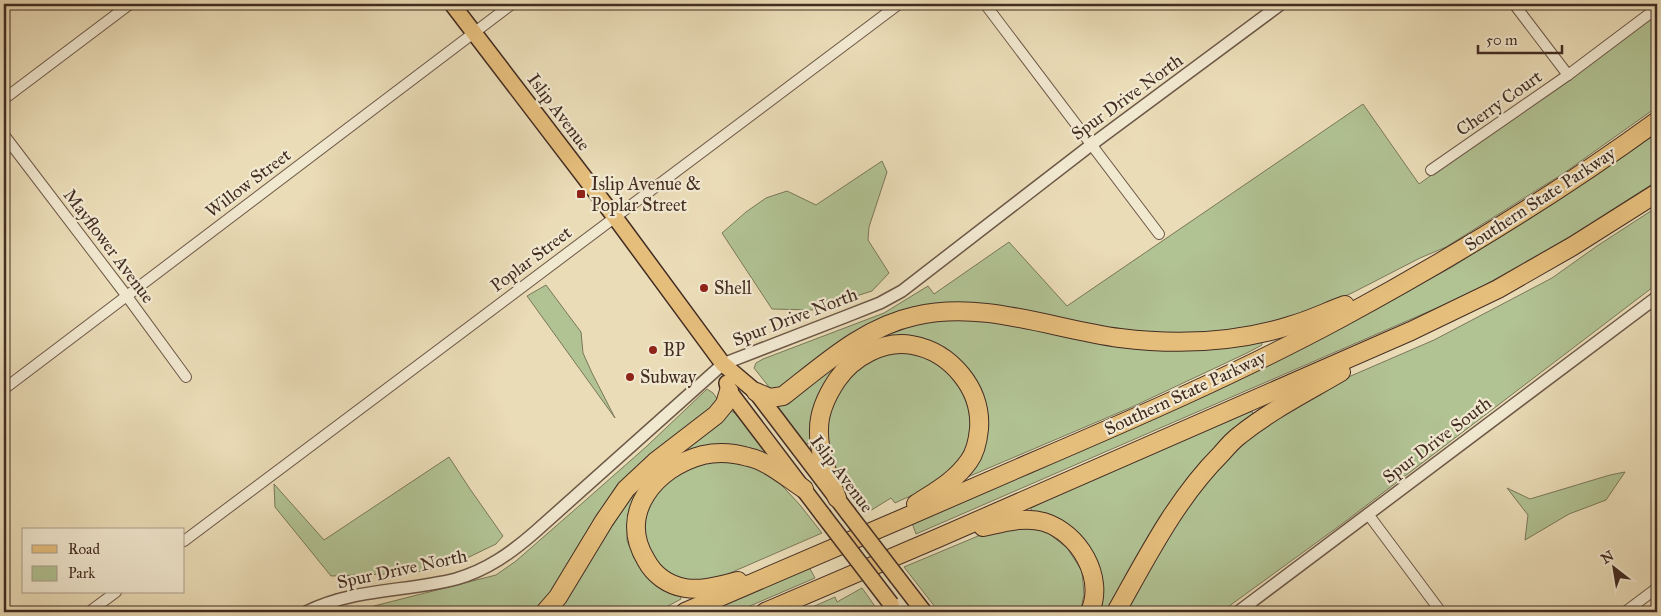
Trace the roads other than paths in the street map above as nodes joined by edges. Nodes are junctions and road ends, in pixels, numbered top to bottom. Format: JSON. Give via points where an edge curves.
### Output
{"nodes":[{"id":1,"x":130,"y":4,"type":"edge"},
{"id":2,"x":452,"y":4,"type":"edge"},
{"id":3,"x":512,"y":4,"type":"edge"},
{"id":4,"x":899,"y":4,"type":"edge"},
{"id":5,"x":984,"y":4,"type":"edge"},
{"id":6,"x":1281,"y":4,"type":"edge"},
{"id":7,"x":1514,"y":4,"type":"edge"},
{"id":8,"x":1657,"y":8,"type":"edge"},
{"id":9,"x":474,"y":33,"type":"junction"},
{"id":10,"x":1568,"y":75,"type":"junction"},
{"id":11,"x":4,"y":99,"type":"edge"},
{"id":12,"x":1657,"y":121,"type":"edge"},
{"id":13,"x":4,"y":135,"type":"edge"},
{"id":14,"x":1091,"y":145,"type":"junction"},
{"id":15,"x":1431,"y":170,"type":"dead end"},
{"id":16,"x":1657,"y":193,"type":"edge"},
{"id":17,"x":614,"y":216,"type":"junction"},
{"id":18,"x":1159,"y":234,"type":"dead end"},
{"id":19,"x":1406,"y":281,"type":"junction"},
{"id":20,"x":126,"y":295,"type":"junction"},
{"id":21,"x":1657,"y":297,"type":"edge"},
{"id":22,"x":1410,"y":331,"type":"junction"},
{"id":23,"x":723,"y":364,"type":"junction"},
{"id":24,"x":186,"y":377,"type":"dead end"},
{"id":25,"x":4,"y":389,"type":"edge"},
{"id":26,"x":729,"y":391,"type":"junction"},
{"id":27,"x":756,"y":392,"type":"junction"},
{"id":28,"x":804,"y":489,"type":"junction"},
{"id":29,"x":837,"y":498,"type":"junction"},
{"id":30,"x":1368,"y":514,"type":"junction"},
{"id":31,"x":876,"y":530,"type":"junction"},
{"id":32,"x":938,"y":538,"type":"junction"},
{"id":33,"x":185,"y":540,"type":"edge"},
{"id":34,"x":777,"y":573,"type":"junction"},
{"id":35,"x":846,"y":578,"type":"junction"},
{"id":36,"x":1657,"y":588,"type":"edge"},
{"id":37,"x":113,"y":594,"type":"edge"},
{"id":38,"x":894,"y":610,"type":"edge"},
{"id":39,"x":90,"y":612,"type":"edge"},
{"id":40,"x":306,"y":612,"type":"edge"},
{"id":41,"x":545,"y":612,"type":"edge"},
{"id":42,"x":685,"y":612,"type":"edge"},
{"id":43,"x":765,"y":612,"type":"edge"},
{"id":44,"x":794,"y":612,"type":"edge"},
{"id":45,"x":924,"y":612,"type":"edge"},
{"id":46,"x":1090,"y":612,"type":"edge"},
{"id":47,"x":1116,"y":612,"type":"edge"},
{"id":48,"x":1238,"y":612,"type":"edge"},
{"id":49,"x":1441,"y":612,"type":"edge"},
{"id":50,"x":1625,"y":612,"type":"edge"}],
"edges":[{"from":1,"to":11,"type":"street"},
{"from":2,"to":9,"type":"main road","name":"Islip Avenue"},
{"from":3,"to":9,"type":"street","name":"Willow Street"},
{"from":4,"to":17,"type":"street","name":"Poplar Street"},
{"from":5,"to":14,"type":"street"},
{"from":6,"to":14,"type":"street","name":"Spur Drive North"},
{"from":7,"to":10,"type":"street"},
{"from":8,"to":10,"type":"street","name":"Cherry Court"},
{"from":9,"to":17,"type":"main road","name":"Islip Avenue"},
{"from":9,"to":20,"type":"street","name":"Willow Street"},
{"from":10,"to":15,"type":"street","name":"Cherry Court"},
{"from":12,"to":19,"type":"highway","name":"Southern State Parkway","via":[[1560,189]]},
{"from":13,"to":20,"type":"street","name":"Mayflower Avenue"},
{"from":14,"to":18,"type":"street"},
{"from":14,"to":23,"type":"street","name":"Spur Drive North","via":[[902,290],[847,316]]},
{"from":16,"to":22,"type":"highway","name":"Southern State Parkway","via":[[1498,289]]},
{"from":17,"to":23,"type":"main road","name":"Islip Avenue"},
{"from":17,"to":33,"type":"street","name":"Poplar Street"},
{"from":19,"to":27,"type":"highway","via":[[1288,326],[1206,342],[1118,338],[991,312],[953,311],[914,316],[881,327],[847,346],[783,396],[770,398]]},
{"from":19,"to":31,"type":"highway","name":"Southern State Parkway","via":[[1339,319],[1169,402]]},
{"from":20,"to":24,"type":"street","name":"Mayflower Avenue"},
{"from":20,"to":25,"type":"street","name":"Willow Street"},
{"from":21,"to":30,"type":"street","name":"Spur Drive South"},
{"from":22,"to":32,"type":"highway","name":"Southern State Parkway"},
{"from":22,"to":47,"type":"highway","via":[[1240,435],[1208,467],[1182,500]]},
{"from":23,"to":26,"type":"main road","name":"Islip Avenue"},
{"from":23,"to":27,"type":"main road","name":"Islip Avenue"},
{"from":23,"to":40,"type":"street","name":"Spur Drive North","via":[[535,532],[495,563],[456,579],[353,595]]},
{"from":26,"to":28,"type":"main road","name":"Islip Avenue"},
{"from":26,"to":41,"type":"highway","via":[[726,404],[716,415],[626,489]]},
{"from":27,"to":29,"type":"main road","name":"Islip Avenue"},
{"from":28,"to":34,"type":"highway","via":[[750,457],[728,453],[704,455],[679,464],[660,478],[645,495],[636,514],[636,534],[642,553],[652,571],[667,582],[685,588],[707,588]]},
{"from":28,"to":38,"type":"main road","name":"Islip Avenue","bridge":true},
{"from":29,"to":31,"type":"highway","via":[[820,450],[819,429],[822,406],[845,368],[864,354],[887,346],[911,345],[950,362],[965,378],[980,417],[978,438],[970,460],[953,480]]},
{"from":29,"to":45,"type":"main road","name":"Islip Avenue","bridge":true},
{"from":30,"to":48,"type":"street","name":"Spur Drive South"},
{"from":30,"to":49,"type":"street"},
{"from":31,"to":34,"type":"highway","name":"Southern State Parkway"},
{"from":32,"to":35,"type":"highway","name":"Southern State Parkway"},
{"from":32,"to":46,"type":"highway","via":[[1002,523],[1044,522],[1079,546],[1089,564],[1094,585]]},
{"from":34,"to":42,"type":"highway","name":"Southern State Parkway"},
{"from":35,"to":43,"type":"highway","name":"Southern State Parkway"},
{"from":35,"to":44,"type":"highway"},
{"from":36,"to":50,"type":"street"},
{"from":37,"to":39,"type":"street"}]}
